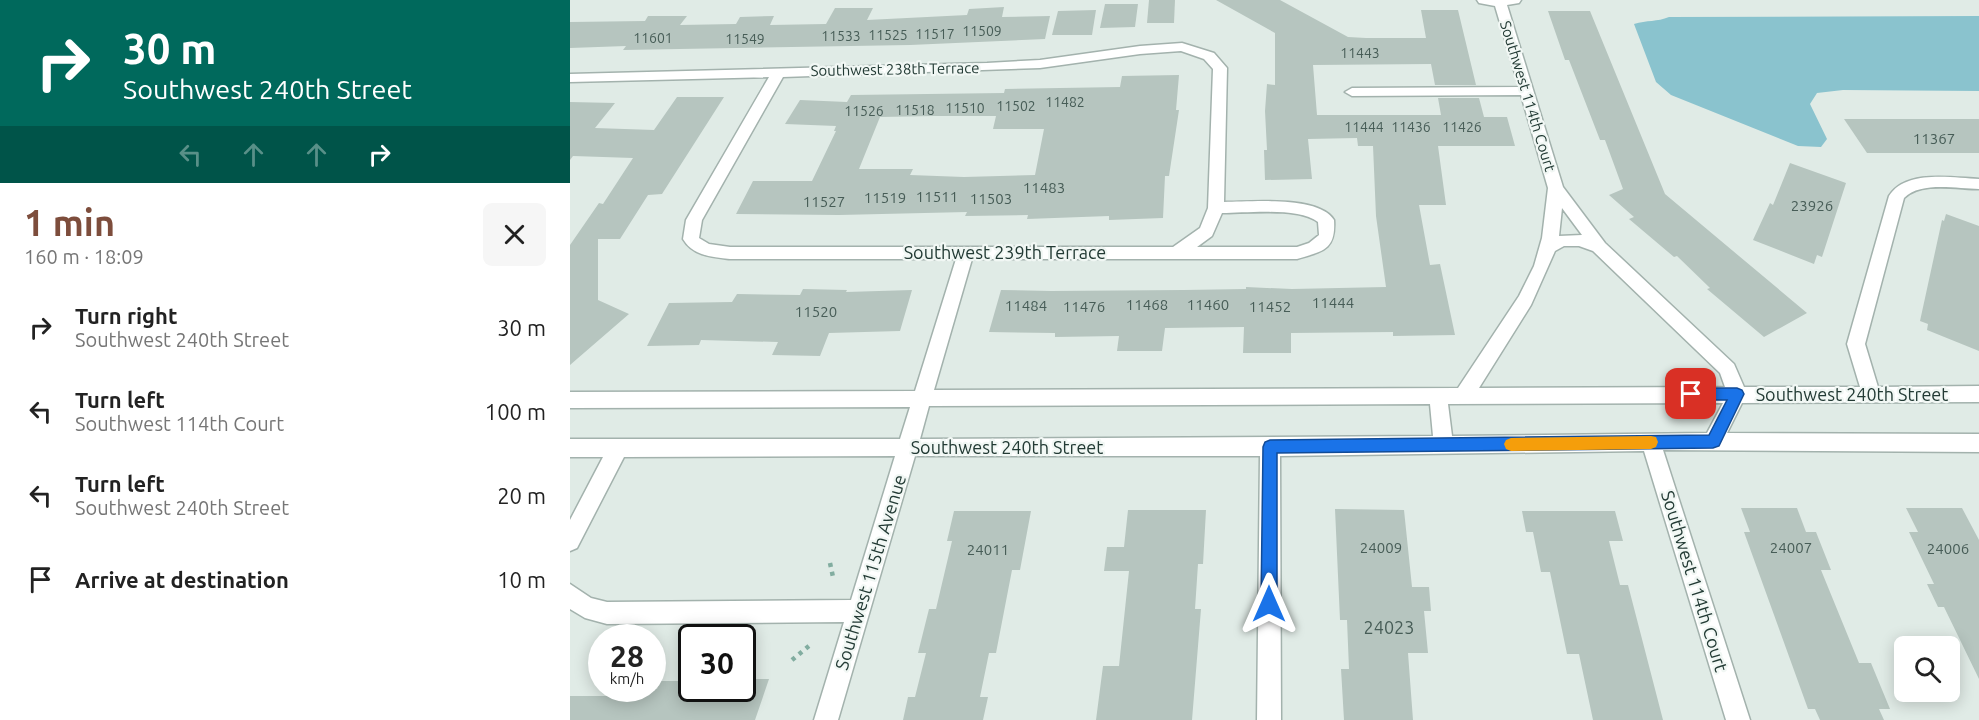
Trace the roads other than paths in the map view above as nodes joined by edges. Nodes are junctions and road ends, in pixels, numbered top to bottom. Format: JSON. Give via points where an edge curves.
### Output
{"nodes":[{"id":1,"x":1483,"y":0,"type":"edge"},
{"id":2,"x":1508,"y":1,"type":"edge"},
{"id":3,"x":778,"y":72,"type":"junction"},
{"id":4,"x":570,"y":78,"type":"edge"},
{"id":5,"x":1352,"y":92,"type":"dead end"},
{"id":6,"x":1526,"y":92,"type":"junction"},
{"id":7,"x":1979,"y":184,"type":"edge"},
{"id":8,"x":1556,"y":188,"type":"junction"},
{"id":9,"x":1216,"y":208,"type":"junction"},
{"id":10,"x":1599,"y":247,"type":"junction"},
{"id":11,"x":1547,"y":248,"type":"junction"},
{"id":12,"x":966,"y":252,"type":"junction"},
{"id":13,"x":1178,"y":252,"type":"junction"},
{"id":14,"x":1737,"y":394,"type":"junction"},
{"id":15,"x":1872,"y":394,"type":"junction"},
{"id":16,"x":1438,"y":396,"type":"junction"},
{"id":17,"x":1463,"y":396,"type":"junction"},
{"id":18,"x":1977,"y":397,"type":"edge"},
{"id":19,"x":921,"y":398,"type":"junction"},
{"id":20,"x":570,"y":400,"type":"edge"},
{"id":21,"x":1713,"y":441,"type":"junction"},
{"id":22,"x":1651,"y":442,"type":"junction"},
{"id":23,"x":1979,"y":443,"type":"edge"},
{"id":24,"x":1444,"y":446,"type":"junction"},
{"id":25,"x":908,"y":447,"type":"junction"},
{"id":26,"x":1270,"y":447,"type":"junction"},
{"id":27,"x":570,"y":448,"type":"edge"},
{"id":28,"x":618,"y":448,"type":"junction"},
{"id":29,"x":570,"y":541,"type":"edge"},
{"id":30,"x":570,"y":595,"type":"edge"},
{"id":31,"x":858,"y":611,"type":"junction"},
{"id":32,"x":826,"y":720,"type":"edge"},
{"id":33,"x":1269,"y":720,"type":"edge"},
{"id":34,"x":1738,"y":720,"type":"edge"}],
"edges":[{"from":1,"to":2,"type":"street"},
{"from":2,"to":6,"type":"street","name":"Southwest 114th Court"},
{"from":3,"to":4,"type":"street","name":"Southwest 238th Terrace"},
{"from":3,"to":9,"type":"street","name":"Southwest 238th Terrace","via":[[1040,64],[1162,48],[1192,49],[1216,61],[1220,68]]},
{"from":3,"to":12,"type":"street","name":"Southwest 239th Terrace","via":[[694,220],[691,238],[696,245],[704,250],[730,253]]},
{"from":5,"to":6,"type":"street"},
{"from":6,"to":8,"type":"street","name":"Southwest 114th Court"},
{"from":7,"to":15,"type":"street","via":[[1922,184],[1900,191],[1856,344]]},
{"from":8,"to":10,"type":"street","name":"Southwest 114th Court"},
{"from":8,"to":11,"type":"street","name":"Southwest 114th Court"},
{"from":9,"to":13,"type":"street","via":[[1206,232]]},
{"from":9,"to":13,"type":"street","name":"Southwest 239th Terrace","via":[[1315,211],[1326,220],[1327,237],[1298,253]]},
{"from":10,"to":11,"type":"street","via":[[1567,238]]},
{"from":10,"to":14,"type":"street","name":"Southwest 114th Court","via":[[1728,369]]},
{"from":11,"to":17,"type":"street","name":"Southwest 114th Court","via":[[1543,264],[1506,334]]},
{"from":12,"to":13,"type":"street","name":"Southwest 239th Terrace"},
{"from":12,"to":19,"type":"street","name":"Southwest 115th Avenue"},
{"from":14,"to":15,"type":"street","name":"Southwest 240th Street"},
{"from":14,"to":17,"type":"street","name":"Southwest 240th Street"},
{"from":14,"to":21,"type":"street"},
{"from":15,"to":18,"type":"street","name":"Southwest 240th Street"},
{"from":16,"to":17,"type":"street","name":"Southwest 240th Street"},
{"from":16,"to":19,"type":"street","name":"Southwest 240th Street"},
{"from":16,"to":24,"type":"street"},
{"from":19,"to":20,"type":"street","name":"Southwest 240th Street"},
{"from":19,"to":25,"type":"street","name":"Southwest 115th Avenue"},
{"from":21,"to":22,"type":"street","name":"Southwest 240th Street"},
{"from":21,"to":23,"type":"street","name":"Southwest 240th Street"},
{"from":22,"to":24,"type":"street","name":"Southwest 240th Street"},
{"from":22,"to":34,"type":"street","name":"Southwest 114th Court"},
{"from":24,"to":26,"type":"street","name":"Southwest 240th Street"},
{"from":25,"to":26,"type":"street","name":"Southwest 240th Street"},
{"from":25,"to":28,"type":"street","name":"Southwest 240th Street"},
{"from":25,"to":31,"type":"street","name":"Southwest 115th Avenue"},
{"from":26,"to":33,"type":"street"},
{"from":27,"to":28,"type":"street","name":"Southwest 240th Street"},
{"from":28,"to":29,"type":"street"},
{"from":30,"to":31,"type":"street","via":[[585,607],[607,613]]},
{"from":31,"to":32,"type":"street","name":"Southwest 115th Avenue"}]}
